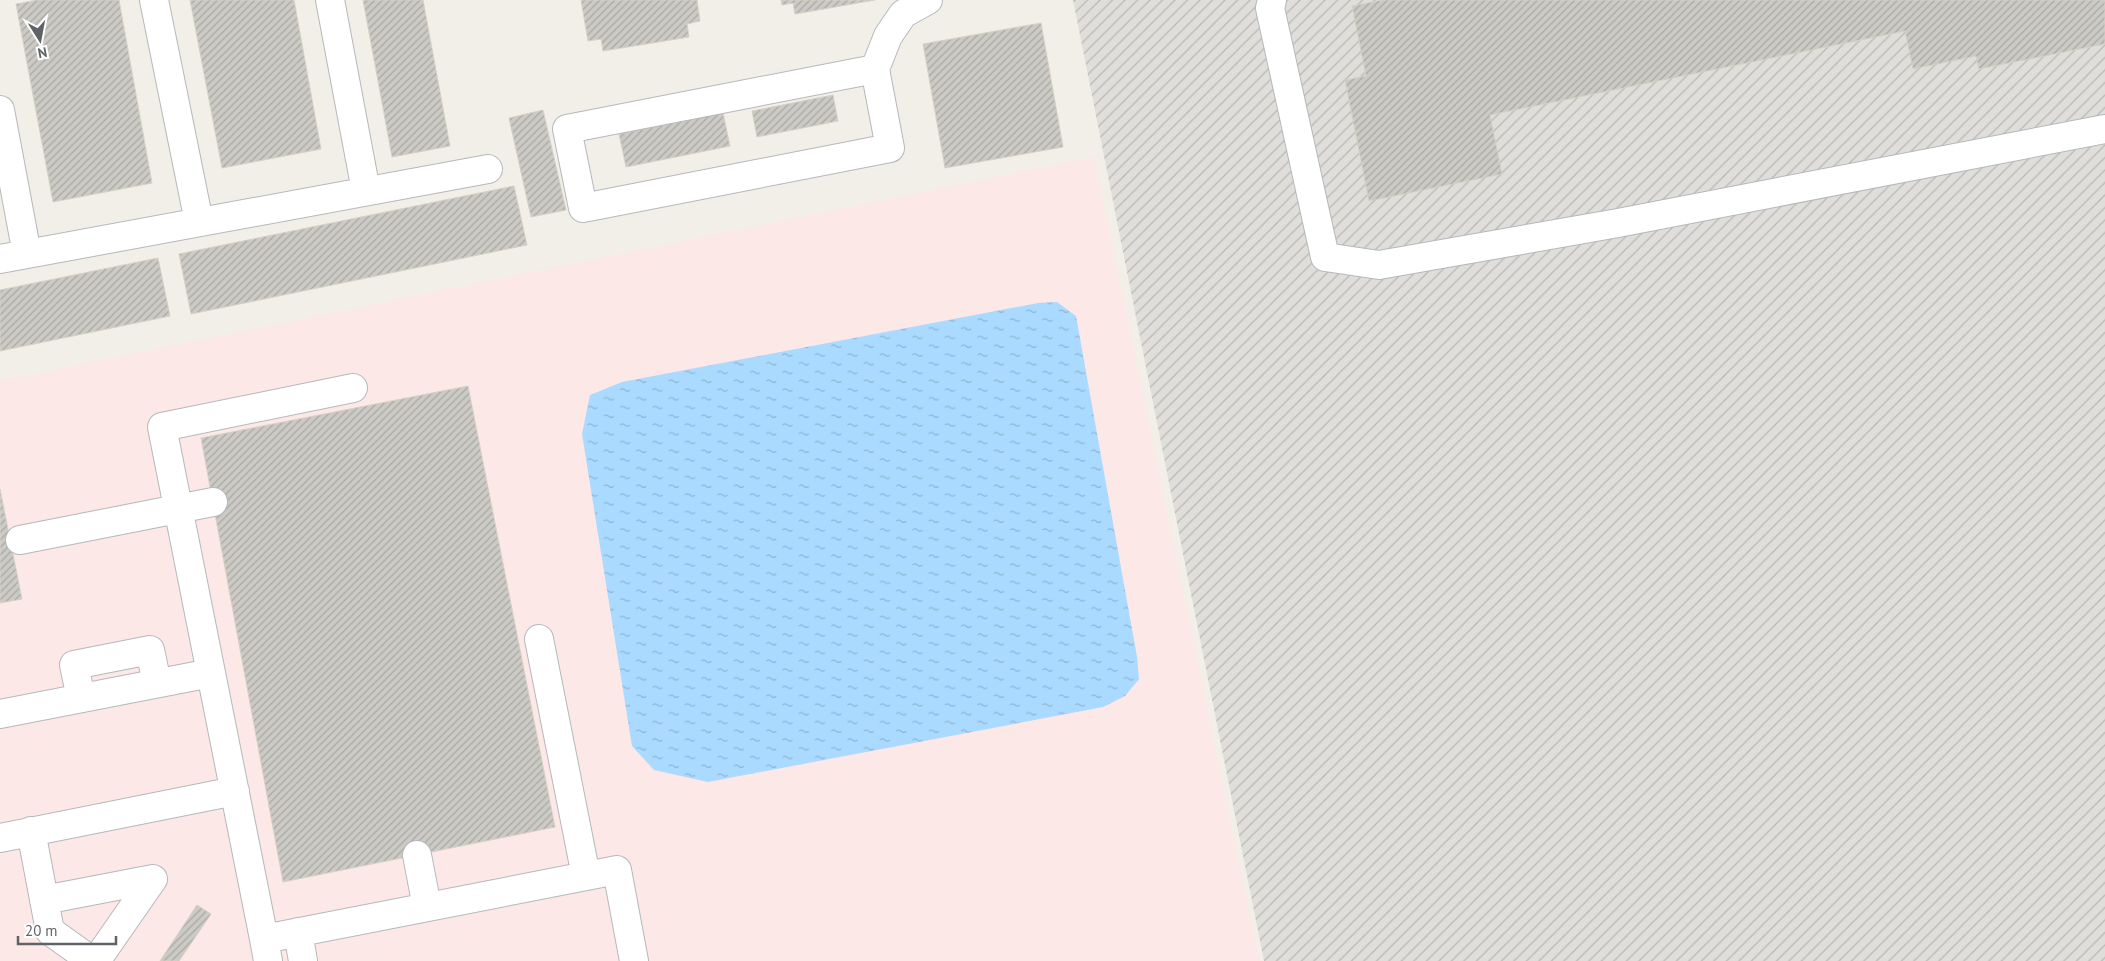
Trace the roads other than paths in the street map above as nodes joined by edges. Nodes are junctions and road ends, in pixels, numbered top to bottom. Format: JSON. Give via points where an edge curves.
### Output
{"nodes":[{"id":1,"x":154,"y":0,"type":"edge"},
{"id":2,"x":330,"y":0,"type":"edge"},
{"id":3,"x":928,"y":0,"type":"edge"},
{"id":4,"x":1272,"y":0,"type":"edge"},
{"id":5,"x":875,"y":69,"type":"junction"},
{"id":6,"x":0,"y":110,"type":"edge"},
{"id":7,"x":2105,"y":129,"type":"edge"},
{"id":8,"x":488,"y":169,"type":"dead end"},
{"id":9,"x":366,"y":191,"type":"junction"},
{"id":10,"x":199,"y":222,"type":"junction"},
{"id":11,"x":27,"y":254,"type":"junction"},
{"id":12,"x":0,"y":259,"type":"edge"},
{"id":13,"x":353,"y":388,"type":"dead end"},
{"id":14,"x":213,"y":502,"type":"dead end"},
{"id":15,"x":179,"y":509,"type":"junction"},
{"id":16,"x":20,"y":540,"type":"dead end"},
{"id":17,"x":539,"y":639,"type":"dead end"},
{"id":18,"x":211,"y":673,"type":"junction"},
{"id":19,"x":0,"y":714,"type":"edge"},
{"id":20,"x":235,"y":791,"type":"junction"},
{"id":21,"x":31,"y":831,"type":"junction"},
{"id":22,"x":0,"y":838,"type":"edge"},
{"id":23,"x":416,"y":855,"type":"dead end"},
{"id":24,"x":586,"y":876,"type":"junction"},
{"id":25,"x":44,"y":900,"type":"junction"},
{"id":26,"x":427,"y":907,"type":"junction"},
{"id":27,"x":298,"y":932,"type":"junction"},
{"id":28,"x":266,"y":950,"type":"edge"},
{"id":29,"x":92,"y":961,"type":"edge"},
{"id":30,"x":96,"y":961,"type":"edge"},
{"id":31,"x":303,"y":961,"type":"edge"},
{"id":32,"x":634,"y":961,"type":"edge"}],
"edges":[{"from":1,"to":10,"type":"lane"},
{"from":2,"to":9,"type":"lane"},
{"from":3,"to":5,"type":"lane","via":[[903,14],[888,36]]},
{"from":4,"to":7,"type":"lane","via":[[1270,8],[1325,257],[1378,264],[1618,223]]},
{"from":5,"to":5,"type":"lane","via":[[890,148],[583,208],[567,129]]},
{"from":6,"to":11,"type":"lane"},
{"from":8,"to":9,"type":"lane"},
{"from":9,"to":10,"type":"lane"},
{"from":10,"to":11,"type":"lane"},
{"from":11,"to":12,"type":"lane"},
{"from":13,"to":15,"type":"lane","via":[[162,427]]},
{"from":14,"to":15,"type":"lane"},
{"from":15,"to":16,"type":"lane"},
{"from":15,"to":18,"type":"lane"},
{"from":17,"to":24,"type":"lane"},
{"from":18,"to":19,"type":"lane"},
{"from":18,"to":20,"type":"lane"},
{"from":20,"to":21,"type":"lane"},
{"from":20,"to":28,"type":"lane"},
{"from":21,"to":22,"type":"lane"},
{"from":21,"to":25,"type":"lane"},
{"from":23,"to":26,"type":"lane"},
{"from":24,"to":26,"type":"lane"},
{"from":24,"to":32,"type":"lane","via":[[616,870]]},
{"from":25,"to":29,"type":"lane","via":[[50,931]]},
{"from":25,"to":30,"type":"lane","via":[[153,879]]},
{"from":26,"to":27,"type":"lane"},
{"from":27,"to":28,"type":"lane"},
{"from":27,"to":31,"type":"lane"}]}
